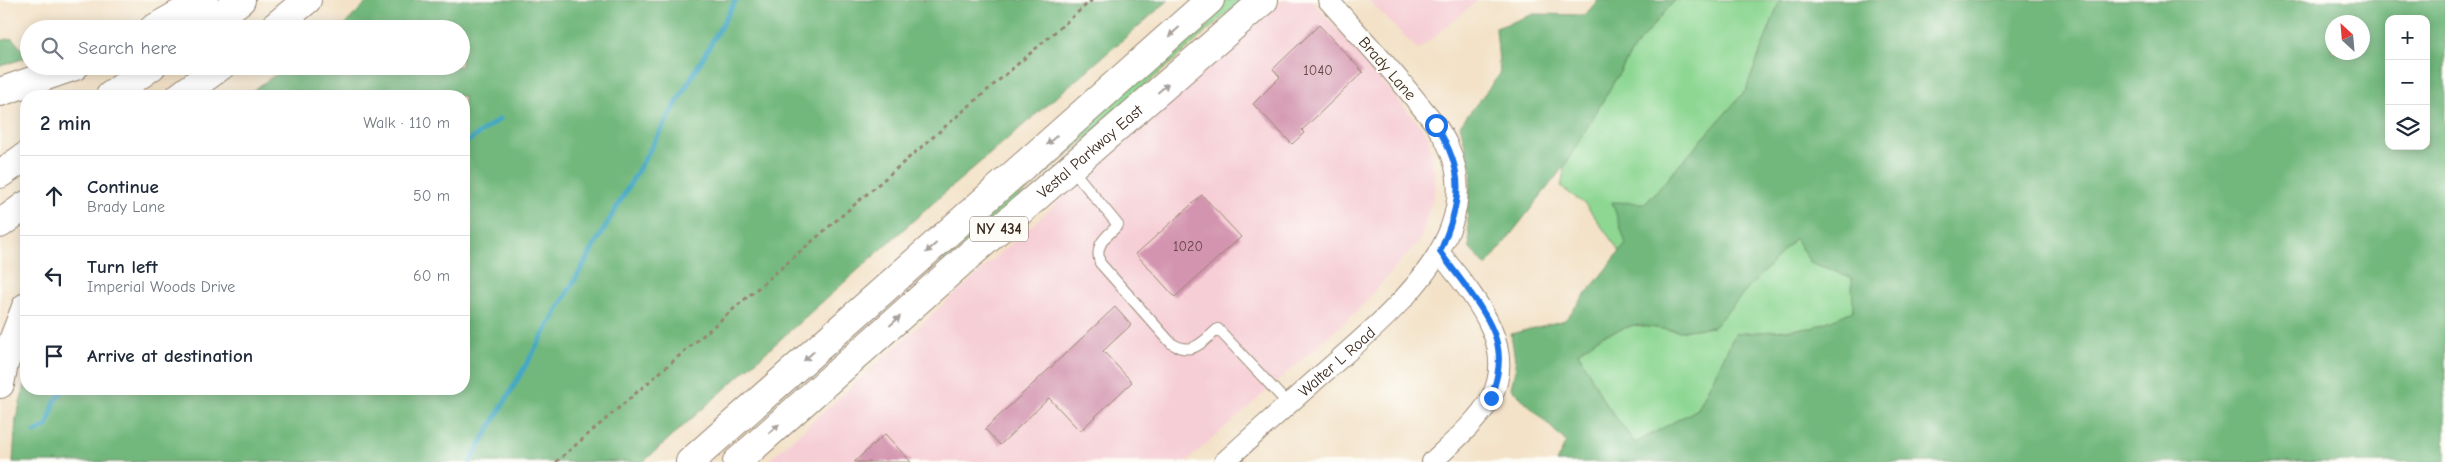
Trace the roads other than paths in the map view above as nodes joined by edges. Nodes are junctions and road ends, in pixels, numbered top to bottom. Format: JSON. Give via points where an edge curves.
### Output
{"nodes":[{"id":1,"x":204,"y":0,"type":"edge"},
{"id":2,"x":241,"y":0,"type":"edge"},
{"id":3,"x":307,"y":0,"type":"edge"},
{"id":4,"x":1210,"y":0,"type":"edge"},
{"id":5,"x":1264,"y":0,"type":"edge"},
{"id":6,"x":1328,"y":0,"type":"edge"},
{"id":7,"x":169,"y":20,"type":"edge"},
{"id":8,"x":215,"y":20,"type":"edge"},
{"id":9,"x":283,"y":20,"type":"edge"},
{"id":10,"x":48,"y":75,"type":"edge"},
{"id":11,"x":139,"y":75,"type":"edge"},
{"id":12,"x":211,"y":75,"type":"edge"},
{"id":13,"x":118,"y":90,"type":"edge"},
{"id":14,"x":192,"y":90,"type":"edge"},
{"id":15,"x":0,"y":92,"type":"edge"},
{"id":16,"x":20,"y":160,"type":"edge"},
{"id":17,"x":1070,"y":168,"type":"junction"},
{"id":18,"x":0,"y":174,"type":"edge"},
{"id":19,"x":20,"y":209,"type":"edge"},
{"id":20,"x":0,"y":224,"type":"edge"},
{"id":21,"x":1440,"y":252,"type":"junction"},
{"id":22,"x":20,"y":323,"type":"edge"},
{"id":23,"x":0,"y":384,"type":"edge"},
{"id":24,"x":1288,"y":404,"type":"junction"},
{"id":25,"x":690,"y":462,"type":"edge"},
{"id":26,"x":738,"y":462,"type":"edge"},
{"id":27,"x":1224,"y":462,"type":"edge"},
{"id":28,"x":1432,"y":462,"type":"edge"}],
"edges":[{"from":1,"to":7,"type":"main road"},
{"from":2,"to":8,"type":"main road"},
{"from":3,"to":9,"type":"main road"},
{"from":4,"to":25,"type":"main road","name":"Vestal Parkway East","number":"NY 434","one_way":true},
{"from":17,"to":5,"type":"main road","name":"Vestal Parkway East","number":"NY 434","one_way":true},
{"from":6,"to":21,"type":"street","name":"Brady Lane","via":[[1408,91],[1448,145],[1458,182],[1455,216]]},
{"from":10,"to":15,"type":"main road"},
{"from":11,"to":13,"type":"main road"},
{"from":12,"to":14,"type":"main road"},
{"from":16,"to":18,"type":"main road"},
{"from":17,"to":24,"type":"lane","via":[[1118,225],[1100,243],[1097,254],[1100,263],[1171,343],[1180,349],[1188,349],[1198,346],[1218,329]]},
{"from":26,"to":17,"type":"main road","name":"Vestal Parkway East","number":"NY 434","one_way":true},
{"from":19,"to":20,"type":"main road"},
{"from":21,"to":24,"type":"street","name":"Walter L Road","via":[[1420,282],[1379,323]]},
{"from":21,"to":28,"type":"street","via":[[1472,294],[1495,334],[1499,362],[1491,398],[1460,436]]},
{"from":22,"to":23,"type":"main road"},
{"from":24,"to":27,"type":"street","name":"Walter L Road"}]}
